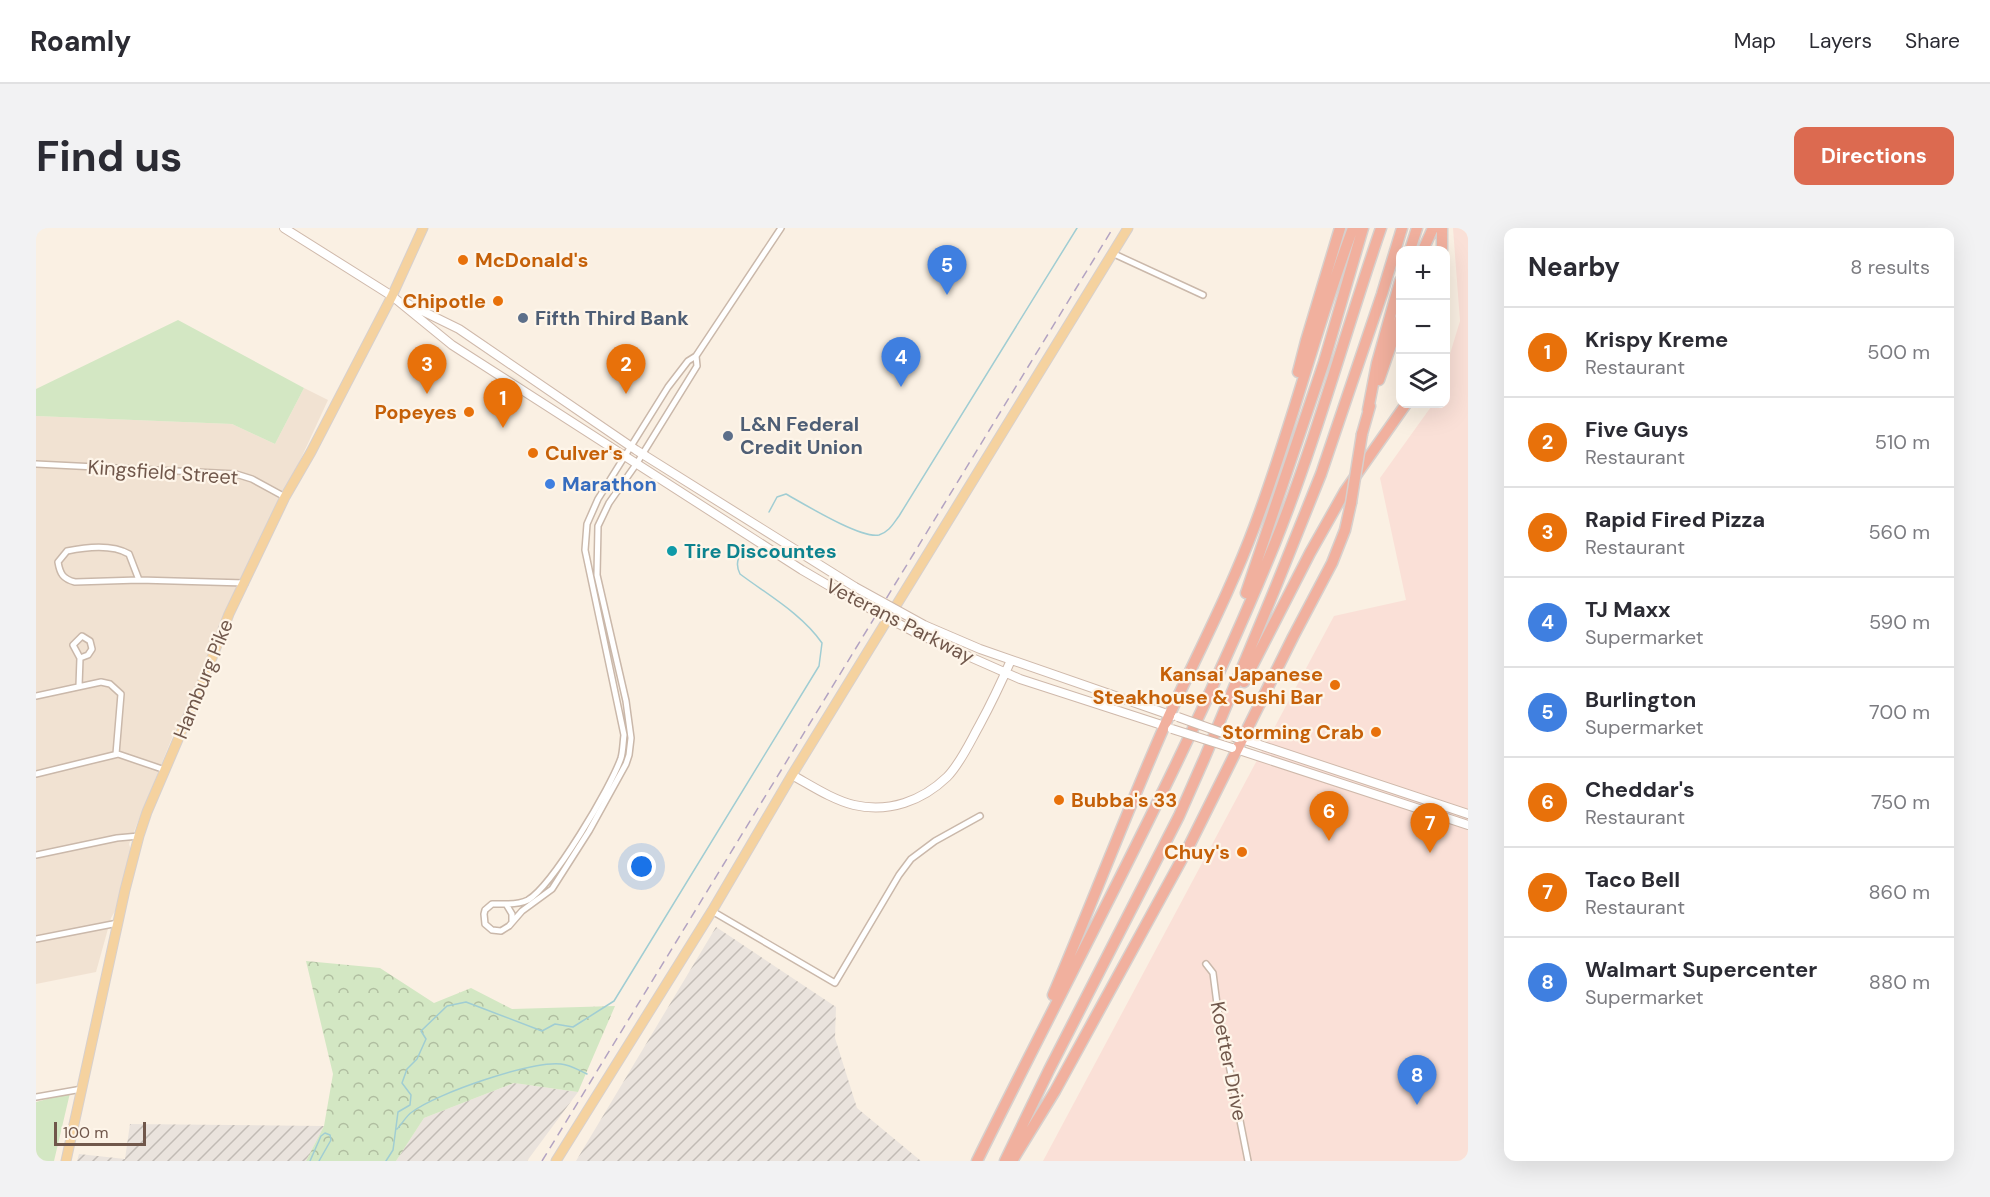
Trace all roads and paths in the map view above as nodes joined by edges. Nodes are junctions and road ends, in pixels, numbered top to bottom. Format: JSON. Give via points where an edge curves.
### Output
{"nodes":[{"id":1,"x":284,"y":228,"type":"edge"},
{"id":2,"x":423,"y":228,"type":"edge"},
{"id":3,"x":781,"y":228,"type":"edge"},
{"id":4,"x":1128,"y":228,"type":"edge"},
{"id":5,"x":1340,"y":228,"type":"edge"},
{"id":6,"x":1353,"y":228,"type":"edge"},
{"id":7,"x":1363,"y":228,"type":"edge"},
{"id":8,"x":1381,"y":228,"type":"edge"},
{"id":9,"x":1402,"y":228,"type":"edge"},
{"id":10,"x":1417,"y":228,"type":"edge"},
{"id":11,"x":1433,"y":228,"type":"edge"},
{"id":12,"x":1442,"y":228,"type":"edge"},
{"id":13,"x":1411,"y":246,"type":"edge"},
{"id":14,"x":1425,"y":246,"type":"edge"},
{"id":15,"x":1442,"y":246,"type":"edge"},
{"id":16,"x":1112,"y":253,"type":"junction"},
{"id":17,"x":1203,"y":295,"type":"dead end"},
{"id":18,"x":392,"y":296,"type":"junction"},
{"id":19,"x":1396,"y":298,"type":"edge"},
{"id":20,"x":1396,"y":333,"type":"edge"},
{"id":21,"x":696,"y":356,"type":"junction"},
{"id":22,"x":1403,"y":408,"type":"edge"},
{"id":23,"x":1368,"y":410,"type":"junction"},
{"id":24,"x":632,"y":447,"type":"junction"},
{"id":25,"x":642,"y":454,"type":"junction"},
{"id":26,"x":626,"y":455,"type":"junction"},
{"id":27,"x":637,"y":463,"type":"junction"},
{"id":28,"x":36,"y":464,"type":"edge"},
{"id":29,"x":1275,"y":470,"type":"junction"},
{"id":30,"x":285,"y":497,"type":"junction"},
{"id":31,"x":140,"y":580,"type":"junction"},
{"id":32,"x":245,"y":583,"type":"junction"},
{"id":33,"x":80,"y":658,"type":"dead end"},
{"id":34,"x":1011,"y":660,"type":"junction"},
{"id":35,"x":1005,"y":672,"type":"junction"},
{"id":36,"x":1216,"y":679,"type":"junction"},
{"id":37,"x":79,"y":686,"type":"junction"},
{"id":38,"x":36,"y":696,"type":"edge"},
{"id":39,"x":1174,"y":716,"type":"junction"},
{"id":40,"x":1169,"y":727,"type":"junction"},
{"id":41,"x":1237,"y":744,"type":"junction"},
{"id":42,"x":116,"y":754,"type":"junction"},
{"id":43,"x":1205,"y":757,"type":"junction"},
{"id":44,"x":165,"y":770,"type":"junction"},
{"id":45,"x":36,"y":774,"type":"edge"},
{"id":46,"x":792,"y":775,"type":"junction"},
{"id":47,"x":1468,"y":814,"type":"edge"},
{"id":48,"x":980,"y":816,"type":"dead end"},
{"id":49,"x":1468,"y":825,"type":"edge"},
{"id":50,"x":139,"y":836,"type":"junction"},
{"id":51,"x":36,"y":855,"type":"edge"},
{"id":52,"x":506,"y":904,"type":"junction"},
{"id":53,"x":712,"y":911,"type":"junction"},
{"id":54,"x":512,"y":922,"type":"junction"},
{"id":55,"x":118,"y":923,"type":"junction"},
{"id":56,"x":36,"y":939,"type":"edge"},
{"id":57,"x":1206,"y":964,"type":"dead end"},
{"id":58,"x":1014,"y":1088,"type":"junction"},
{"id":59,"x":82,"y":1089,"type":"junction"},
{"id":60,"x":36,"y":1097,"type":"edge"},
{"id":61,"x":66,"y":1161,"type":"edge"},
{"id":62,"x":556,"y":1161,"type":"edge"},
{"id":63,"x":977,"y":1161,"type":"edge"},
{"id":64,"x":1005,"y":1161,"type":"edge"},
{"id":65,"x":1012,"y":1161,"type":"edge"},
{"id":66,"x":1248,"y":1161,"type":"edge"}],
"edges":[{"from":1,"to":18,"type":"main road","name":"Veterans Parkway"},
{"from":2,"to":18,"type":"main road","name":"Hamburg Pike"},
{"from":3,"to":21,"type":"street"},
{"from":4,"to":16,"type":"main road"},
{"from":5,"to":29,"type":"highway","via":[[1306,341]]},
{"from":6,"to":29,"type":"highway"},
{"from":7,"to":36,"type":"highway","via":[[1317,383]]},
{"from":8,"to":36,"type":"highway","via":[[1295,489]]},
{"from":9,"to":43,"type":"highway","via":[[1321,474]]},
{"from":10,"to":13,"type":"highway"},
{"from":11,"to":14,"type":"highway"},
{"from":12,"to":15,"type":"highway"},
{"from":16,"to":17,"type":"street"},
{"from":16,"to":46,"type":"main road"},
{"from":18,"to":24,"type":"main road","name":"Veterans Parkway","via":[[459,329]]},
{"from":18,"to":26,"type":"main road","name":"Veterans Parkway","via":[[452,345]]},
{"from":18,"to":30,"type":"main road","name":"Hamburg Pike"},
{"from":19,"to":23,"type":"highway"},
{"from":20,"to":23,"type":"highway"},
{"from":21,"to":24,"type":"street","via":[[668,387]]},
{"from":21,"to":25,"type":"street","via":[[697,366]]},
{"from":22,"to":43,"type":"highway","via":[[1345,491]]},
{"from":23,"to":41,"type":"highway","bridge":true,"via":[[1345,530],[1332,563]]},
{"from":24,"to":25,"type":"main road","name":"Veterans Parkway"},
{"from":24,"to":26,"type":"street"},
{"from":25,"to":27,"type":"street"},
{"from":25,"to":34,"type":"main road","name":"Veterans Parkway","bridge":true,"via":[[855,587],[924,625]]},
{"from":26,"to":27,"type":"main road","name":"Veterans Parkway"},
{"from":26,"to":52,"type":"street","via":[[587,524],[585,550],[624,735],[622,755],[575,841],[546,884],[527,900]]},
{"from":27,"to":35,"type":"main road","name":"Veterans Parkway","bridge":true,"via":[[850,598],[918,634]]},
{"from":27,"to":54,"type":"street","via":[[598,526],[597,554],[597,575],[626,701],[629,755],[589,831],[552,889]]},
{"from":28,"to":30,"type":"street","name":"Kingsfield Street","via":[[236,474]]},
{"from":29,"to":39,"type":"highway","via":[[1229,590]]},
{"from":30,"to":32,"type":"main road","name":"Hamburg Pike"},
{"from":31,"to":31,"type":"street","via":[[75,582],[60,573],[58,562],[67,551],[119,548],[129,554]]},
{"from":31,"to":32,"type":"street"},
{"from":32,"to":44,"type":"main road","name":"Hamburg Pike"},
{"from":33,"to":37,"type":"street"},
{"from":34,"to":35,"type":"main road"},
{"from":34,"to":39,"type":"main road","name":"Veterans Parkway"},
{"from":35,"to":40,"type":"main road","name":"Veterans Parkway"},
{"from":35,"to":46,"type":"main road","via":[[948,776],[921,798],[895,806],[854,805]]},
{"from":36,"to":58,"type":"highway"},
{"from":37,"to":38,"type":"street"},
{"from":37,"to":42,"type":"street","via":[[101,682],[121,694]]},
{"from":39,"to":40,"type":"highway"},
{"from":39,"to":41,"type":"main road","name":"Veterans Parkway","bridge":true},
{"from":40,"to":41,"type":"main road","name":"Veterans Parkway","bridge":true},
{"from":40,"to":58,"type":"highway"},
{"from":41,"to":47,"type":"main road","name":"Veterans Parkway"},
{"from":41,"to":49,"type":"main road","name":"Veterans Parkway"},
{"from":41,"to":65,"type":"highway","via":[[1188,848],[1055,1091]]},
{"from":42,"to":44,"type":"street"},
{"from":42,"to":45,"type":"street"},
{"from":43,"to":64,"type":"highway"},
{"from":44,"to":50,"type":"main road","name":"Hamburg Pike"},
{"from":46,"to":53,"type":"main road"},
{"from":48,"to":53,"type":"street","via":[[912,859],[899,874],[835,982]]},
{"from":50,"to":51,"type":"street"},
{"from":50,"to":55,"type":"main road","name":"Hamburg Pike"},
{"from":52,"to":54,"type":"street"},
{"from":52,"to":54,"type":"street","via":[[488,906],[485,924],[496,931],[506,929]]},
{"from":53,"to":62,"type":"main road"},
{"from":55,"to":56,"type":"street"},
{"from":55,"to":59,"type":"main road","name":"Hamburg Pike"},
{"from":57,"to":66,"type":"street","name":"Koetter Drive","via":[[1213,973]]},
{"from":58,"to":63,"type":"highway"},
{"from":59,"to":60,"type":"street"},
{"from":59,"to":61,"type":"main road","name":"Hamburg Pike"}]}
